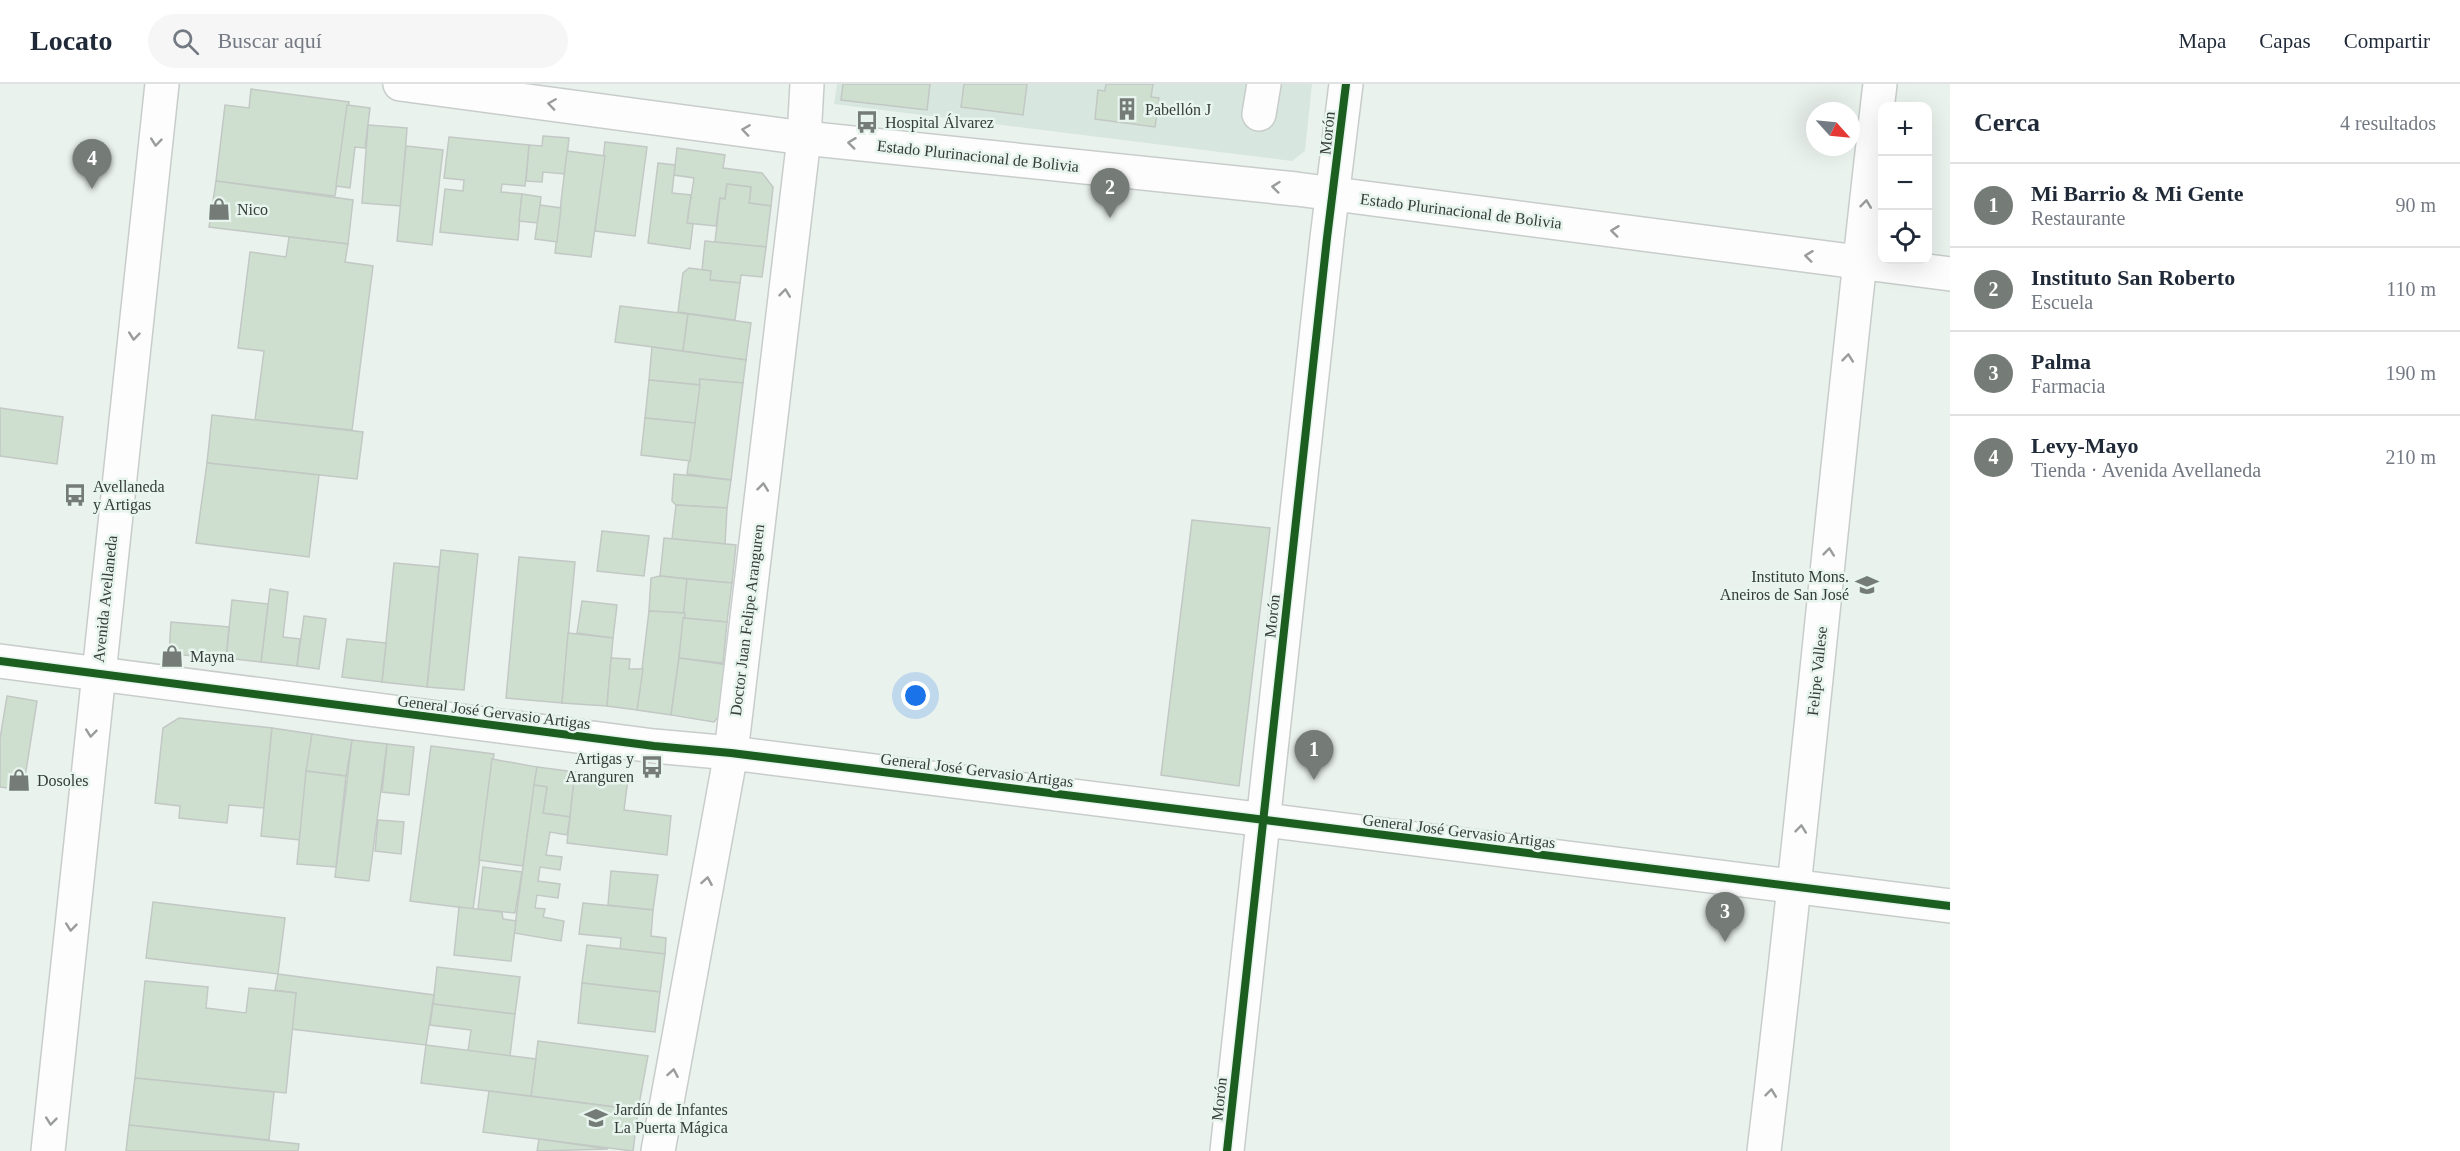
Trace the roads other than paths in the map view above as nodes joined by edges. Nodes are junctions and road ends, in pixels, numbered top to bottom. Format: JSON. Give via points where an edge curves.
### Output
{"nodes":[{"id":1,"x":162,"y":84,"type":"edge"},
{"id":2,"x":400,"y":84,"type":"edge"},
{"id":3,"x":807,"y":84,"type":"edge"},
{"id":4,"x":1346,"y":84,"type":"edge"},
{"id":5,"x":1880,"y":84,"type":"edge"},
{"id":6,"x":804,"y":138,"type":"junction"},
{"id":7,"x":1334,"y":194,"type":"junction"},
{"id":8,"x":1859,"y":262,"type":"junction"},
{"id":9,"x":1950,"y":274,"type":"edge"},
{"id":10,"x":0,"y":661,"type":"edge"},
{"id":11,"x":98,"y":675,"type":"junction"},
{"id":12,"x":731,"y":753,"type":"junction"},
{"id":13,"x":1264,"y":819,"type":"junction"},
{"id":14,"x":1796,"y":888,"type":"junction"},
{"id":15,"x":1950,"y":906,"type":"edge"},
{"id":16,"x":48,"y":1151,"type":"edge"},
{"id":17,"x":658,"y":1151,"type":"edge"},
{"id":18,"x":1227,"y":1151,"type":"edge"},
{"id":19,"x":1764,"y":1151,"type":"edge"}],
"edges":[{"from":1,"to":11,"type":"street","name":"Avenida Avellaneda","one_way":true},
{"from":6,"to":2,"type":"street","name":"Estado Plurinacional de Bolivia","one_way":true},
{"from":3,"to":6,"type":"street","name":"Doctor Juan Felipe Aranguren"},
{"from":4,"to":7,"type":"street","name":"Morón"},
{"from":8,"to":5,"type":"street","name":"Felipe Vallese","one_way":true},
{"from":7,"to":6,"type":"street","name":"Estado Plurinacional de Bolivia","one_way":true},
{"from":12,"to":6,"type":"street","name":"Doctor Juan Felipe Aranguren","one_way":true},
{"from":8,"to":7,"type":"street","name":"Estado Plurinacional de Bolivia","one_way":true},
{"from":7,"to":13,"type":"street","name":"Morón"},
{"from":8,"to":9,"type":"street","name":"Estado Plurinacional de Bolivia"},
{"from":14,"to":8,"type":"street","name":"Felipe Vallese","one_way":true},
{"from":10,"to":11,"type":"street","name":"General José Gervasio Artigas"},
{"from":11,"to":12,"type":"street","name":"General José Gervasio Artigas"},
{"from":11,"to":16,"type":"street","name":"Avenida Avellaneda","one_way":true},
{"from":12,"to":13,"type":"street","name":"General José Gervasio Artigas"},
{"from":17,"to":12,"type":"street","name":"Doctor Juan Felipe Aranguren","one_way":true},
{"from":13,"to":14,"type":"street","name":"General José Gervasio Artigas"},
{"from":13,"to":18,"type":"street","name":"Morón"},
{"from":14,"to":15,"type":"street","name":"General José Gervasio Artigas"},
{"from":19,"to":14,"type":"street","name":"Felipe Vallese","one_way":true}]}
